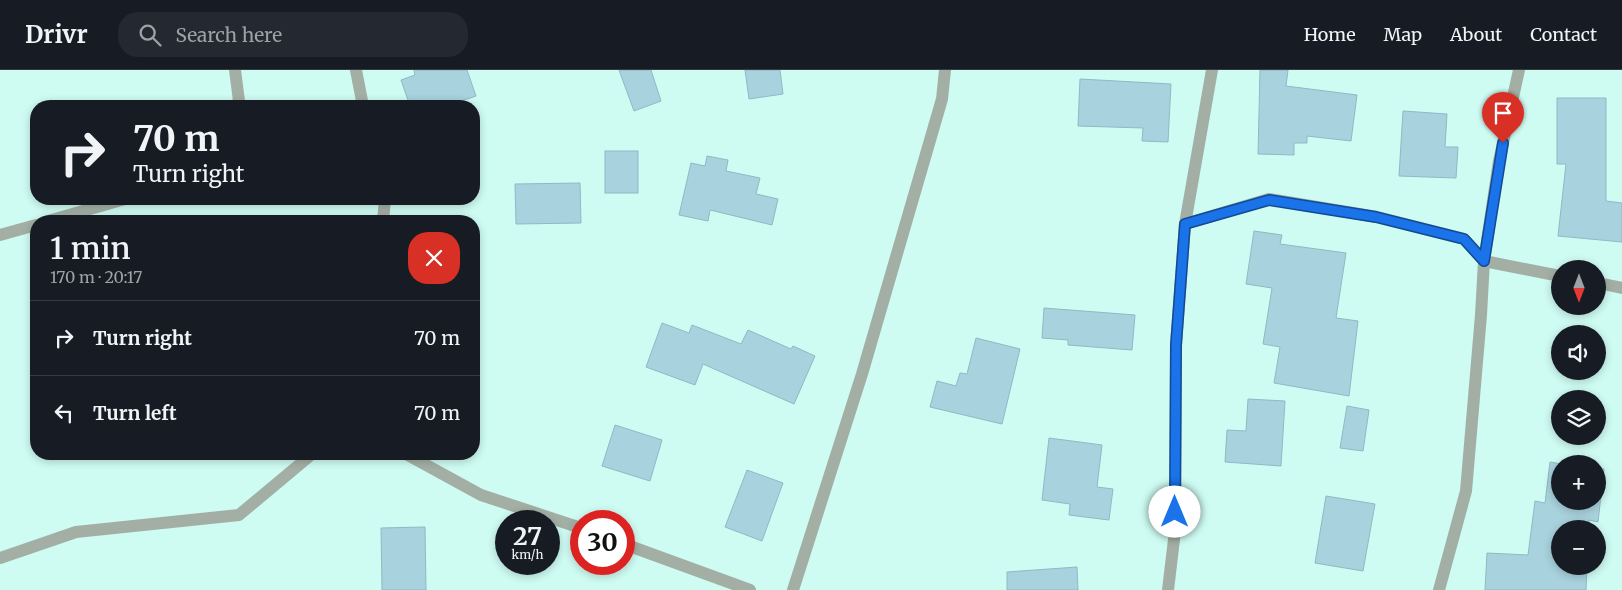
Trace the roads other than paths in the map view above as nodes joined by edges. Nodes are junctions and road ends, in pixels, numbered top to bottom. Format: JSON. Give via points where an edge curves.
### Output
{"nodes":[{"id":1,"x":235,"y":70,"type":"edge"},
{"id":2,"x":356,"y":70,"type":"edge"},
{"id":3,"x":945,"y":70,"type":"edge"},
{"id":4,"x":1212,"y":70,"type":"edge"},
{"id":5,"x":1519,"y":70,"type":"edge"},
{"id":6,"x":239,"y":100,"type":"edge"},
{"id":7,"x":362,"y":100,"type":"edge"},
{"id":8,"x":104,"y":205,"type":"edge"},
{"id":9,"x":69,"y":215,"type":"edge"},
{"id":10,"x":1185,"y":224,"type":"junction"},
{"id":11,"x":30,"y":227,"type":"edge"},
{"id":12,"x":0,"y":235,"type":"edge"},
{"id":13,"x":1484,"y":261,"type":"junction"},
{"id":14,"x":1551,"y":274,"type":"edge"},
{"id":15,"x":1606,"y":285,"type":"edge"},
{"id":16,"x":1622,"y":288,"type":"edge"},
{"id":17,"x":305,"y":460,"type":"edge"},
{"id":18,"x":417,"y":460,"type":"edge"},
{"id":19,"x":570,"y":524,"type":"edge"},
{"id":20,"x":635,"y":548,"type":"edge"},
{"id":21,"x":0,"y":558,"type":"edge"},
{"id":22,"x":750,"y":590,"type":"edge"},
{"id":23,"x":793,"y":590,"type":"edge"},
{"id":24,"x":1168,"y":590,"type":"edge"},
{"id":25,"x":1439,"y":590,"type":"edge"}],
"edges":[{"from":1,"to":6,"type":"street"},
{"from":2,"to":7,"type":"street"},
{"from":3,"to":23,"type":"street","via":[[942,99],[862,374]]},
{"from":4,"to":10,"type":"street"},
{"from":5,"to":13,"type":"street","via":[[1499,161]]},
{"from":8,"to":9,"type":"street"},
{"from":10,"to":13,"type":"street","via":[[1269,200],[1376,217],[1464,239]]},
{"from":10,"to":24,"type":"street","via":[[1176,345],[1175,531]]},
{"from":11,"to":12,"type":"street"},
{"from":13,"to":14,"type":"street"},
{"from":13,"to":25,"type":"street","via":[[1466,491]]},
{"from":15,"to":16,"type":"street"},
{"from":17,"to":21,"type":"street","via":[[239,515],[76,532]]},
{"from":18,"to":19,"type":"street","via":[[480,495]]},
{"from":20,"to":22,"type":"street"}]}
